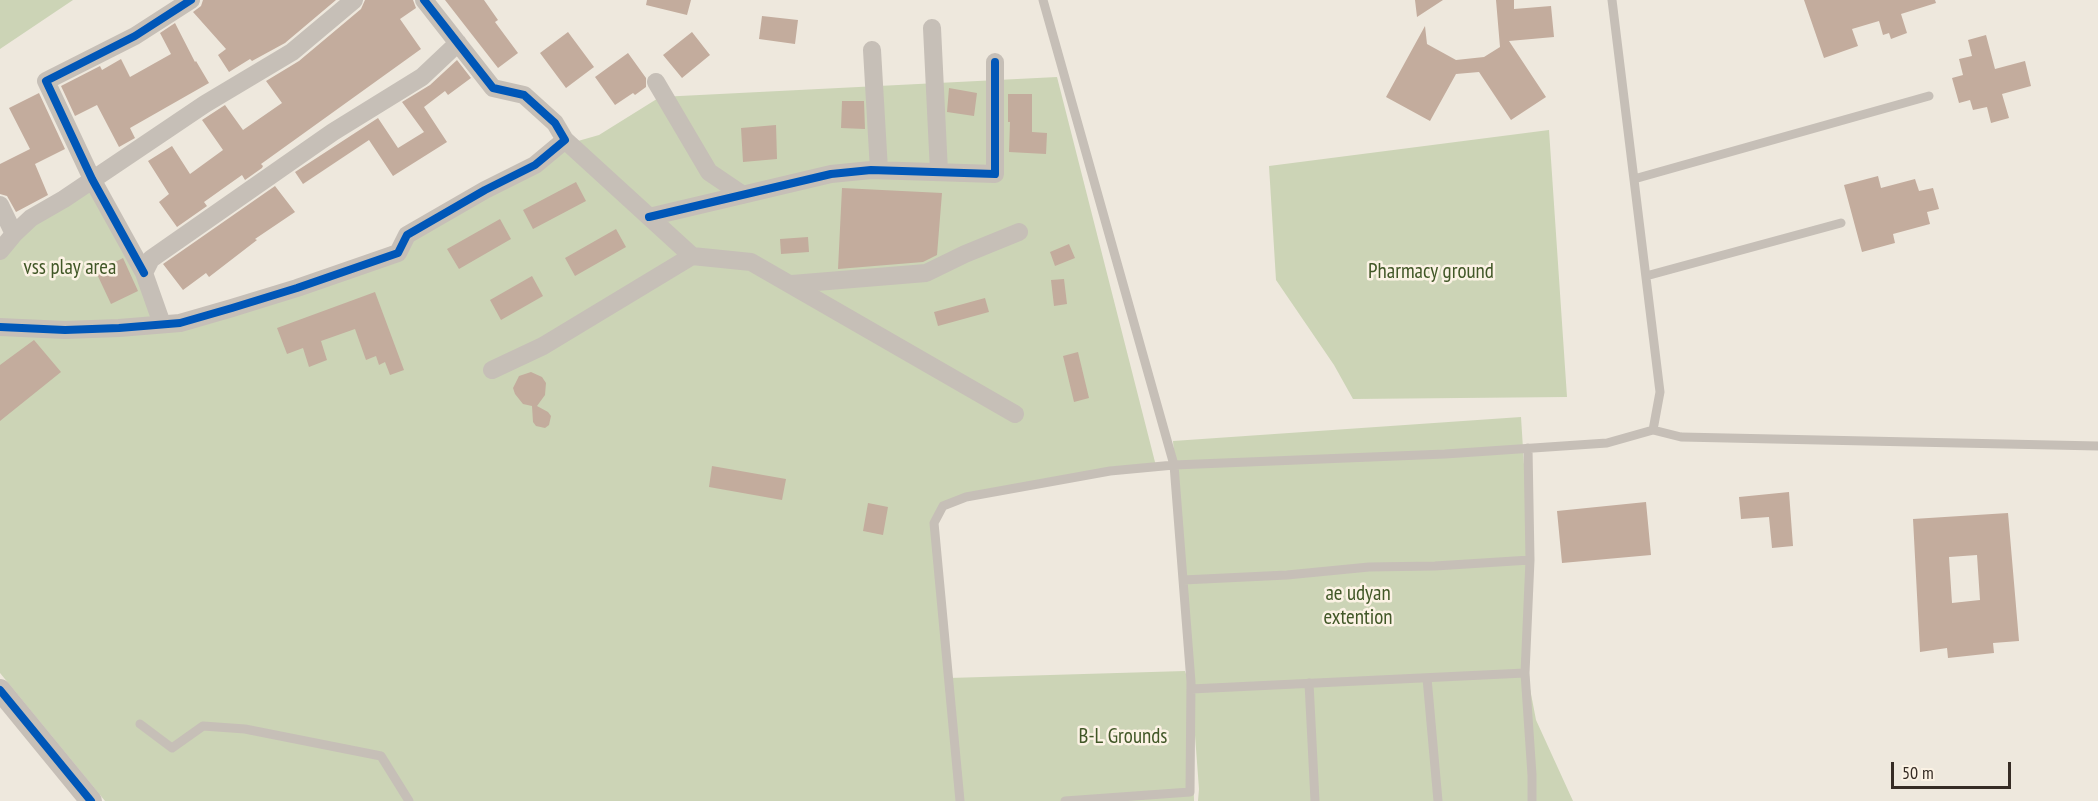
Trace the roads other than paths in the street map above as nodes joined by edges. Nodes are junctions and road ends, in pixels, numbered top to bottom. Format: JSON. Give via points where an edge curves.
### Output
{"nodes":[{"id":1,"x":191,"y":0,"type":"edge"},
{"id":2,"x":354,"y":0,"type":"edge"},
{"id":3,"x":424,"y":0,"type":"edge"},
{"id":4,"x":1043,"y":0,"type":"edge"},
{"id":5,"x":1612,"y":0,"type":"edge"},
{"id":6,"x":932,"y":28,"type":"dead end"},
{"id":7,"x":458,"y":43,"type":"junction"},
{"id":8,"x":872,"y":50,"type":"dead end"},
{"id":9,"x":995,"y":62,"type":"dead end"},
{"id":10,"x":656,"y":82,"type":"dead end"},
{"id":11,"x":1929,"y":96,"type":"dead end"},
{"id":12,"x":565,"y":140,"type":"junction"},
{"id":13,"x":879,"y":170,"type":"junction"},
{"id":14,"x":939,"y":172,"type":"junction"},
{"id":15,"x":92,"y":179,"type":"junction"},
{"id":16,"x":1634,"y":179,"type":"junction"},
{"id":17,"x":743,"y":195,"type":"junction"},
{"id":18,"x":0,"y":205,"type":"edge"},
{"id":19,"x":649,"y":217,"type":"junction"},
{"id":20,"x":1841,"y":223,"type":"dead end"},
{"id":21,"x":1019,"y":232,"type":"dead end"},
{"id":22,"x":14,"y":234,"type":"junction"},
{"id":23,"x":0,"y":251,"type":"edge"},
{"id":24,"x":692,"y":256,"type":"junction"},
{"id":25,"x":144,"y":273,"type":"junction"},
{"id":26,"x":1646,"y":276,"type":"junction"},
{"id":27,"x":792,"y":284,"type":"junction"},
{"id":28,"x":162,"y":324,"type":"junction"},
{"id":29,"x":0,"y":327,"type":"edge"},
{"id":30,"x":492,"y":370,"type":"dead end"},
{"id":31,"x":1015,"y":414,"type":"dead end"},
{"id":32,"x":1653,"y":430,"type":"junction"},
{"id":33,"x":2098,"y":446,"type":"edge"},
{"id":34,"x":1528,"y":448,"type":"junction"},
{"id":35,"x":1174,"y":465,"type":"junction"},
{"id":36,"x":1530,"y":560,"type":"junction"},
{"id":37,"x":1183,"y":580,"type":"junction"},
{"id":38,"x":1525,"y":673,"type":"junction"},
{"id":39,"x":1427,"y":678,"type":"junction"},
{"id":40,"x":1310,"y":683,"type":"junction"},
{"id":41,"x":1191,"y":689,"type":"junction"},
{"id":42,"x":0,"y":690,"type":"edge"},
{"id":43,"x":140,"y":724,"type":"dead end"},
{"id":44,"x":1190,"y":796,"type":"edge"},
{"id":45,"x":91,"y":801,"type":"edge"},
{"id":46,"x":409,"y":801,"type":"edge"},
{"id":47,"x":960,"y":801,"type":"edge"},
{"id":48,"x":1065,"y":801,"type":"edge"},
{"id":49,"x":1315,"y":801,"type":"edge"},
{"id":50,"x":1438,"y":801,"type":"edge"},
{"id":51,"x":1532,"y":801,"type":"edge"}],
"edges":[{"from":1,"to":15,"type":"street","via":[[135,36],[46,81]]},
{"from":2,"to":15,"type":"street","via":[[292,52]]},
{"from":3,"to":7,"type":"street"},
{"from":4,"to":35,"type":"lane"},
{"from":5,"to":16,"type":"lane"},
{"from":6,"to":14,"type":"street"},
{"from":7,"to":12,"type":"street","via":[[494,88],[524,95],[555,123]]},
{"from":7,"to":25,"type":"street","via":[[422,77],[333,132],[151,259]]},
{"from":8,"to":13,"type":"street"},
{"from":9,"to":14,"type":"street","via":[[995,174]]},
{"from":10,"to":17,"type":"street","via":[[709,172]]},
{"from":11,"to":16,"type":"lane"},
{"from":12,"to":19,"type":"street"},
{"from":12,"to":28,"type":"street","via":[[535,165],[407,235],[398,253],[254,302],[180,323]]},
{"from":13,"to":14,"type":"street"},
{"from":13,"to":17,"type":"street","via":[[831,174]]},
{"from":15,"to":22,"type":"street"},
{"from":15,"to":25,"type":"street"},
{"from":16,"to":26,"type":"lane"},
{"from":17,"to":19,"type":"street"},
{"from":18,"to":22,"type":"street"},
{"from":19,"to":24,"type":"street"},
{"from":20,"to":26,"type":"lane"},
{"from":21,"to":27,"type":"street","via":[[926,273]]},
{"from":22,"to":23,"type":"street"},
{"from":24,"to":27,"type":"street","via":[[751,262]]},
{"from":24,"to":30,"type":"street","via":[[543,346]]},
{"from":25,"to":28,"type":"street"},
{"from":26,"to":32,"type":"lane","via":[[1660,392]]},
{"from":27,"to":31,"type":"street"},
{"from":28,"to":29,"type":"street","via":[[65,330]]},
{"from":32,"to":33,"type":"lane","via":[[1681,437]]},
{"from":32,"to":34,"type":"lane","via":[[1607,443]]},
{"from":34,"to":35,"type":"lane"},
{"from":34,"to":36,"type":"lane"},
{"from":35,"to":37,"type":"lane"},
{"from":35,"to":47,"type":"lane","via":[[1110,471],[966,496],[943,506],[934,523]]},
{"from":36,"to":37,"type":"lane"},
{"from":36,"to":38,"type":"lane"},
{"from":37,"to":41,"type":"lane"},
{"from":38,"to":39,"type":"lane"},
{"from":38,"to":51,"type":"lane"},
{"from":39,"to":40,"type":"lane"},
{"from":39,"to":50,"type":"lane"},
{"from":40,"to":41,"type":"lane"},
{"from":40,"to":49,"type":"lane"},
{"from":41,"to":44,"type":"lane"},
{"from":42,"to":45,"type":"street"},
{"from":43,"to":46,"type":"lane","via":[[172,748],[202,726],[244,729],[381,756]]},
{"from":44,"to":48,"type":"lane"}]}
